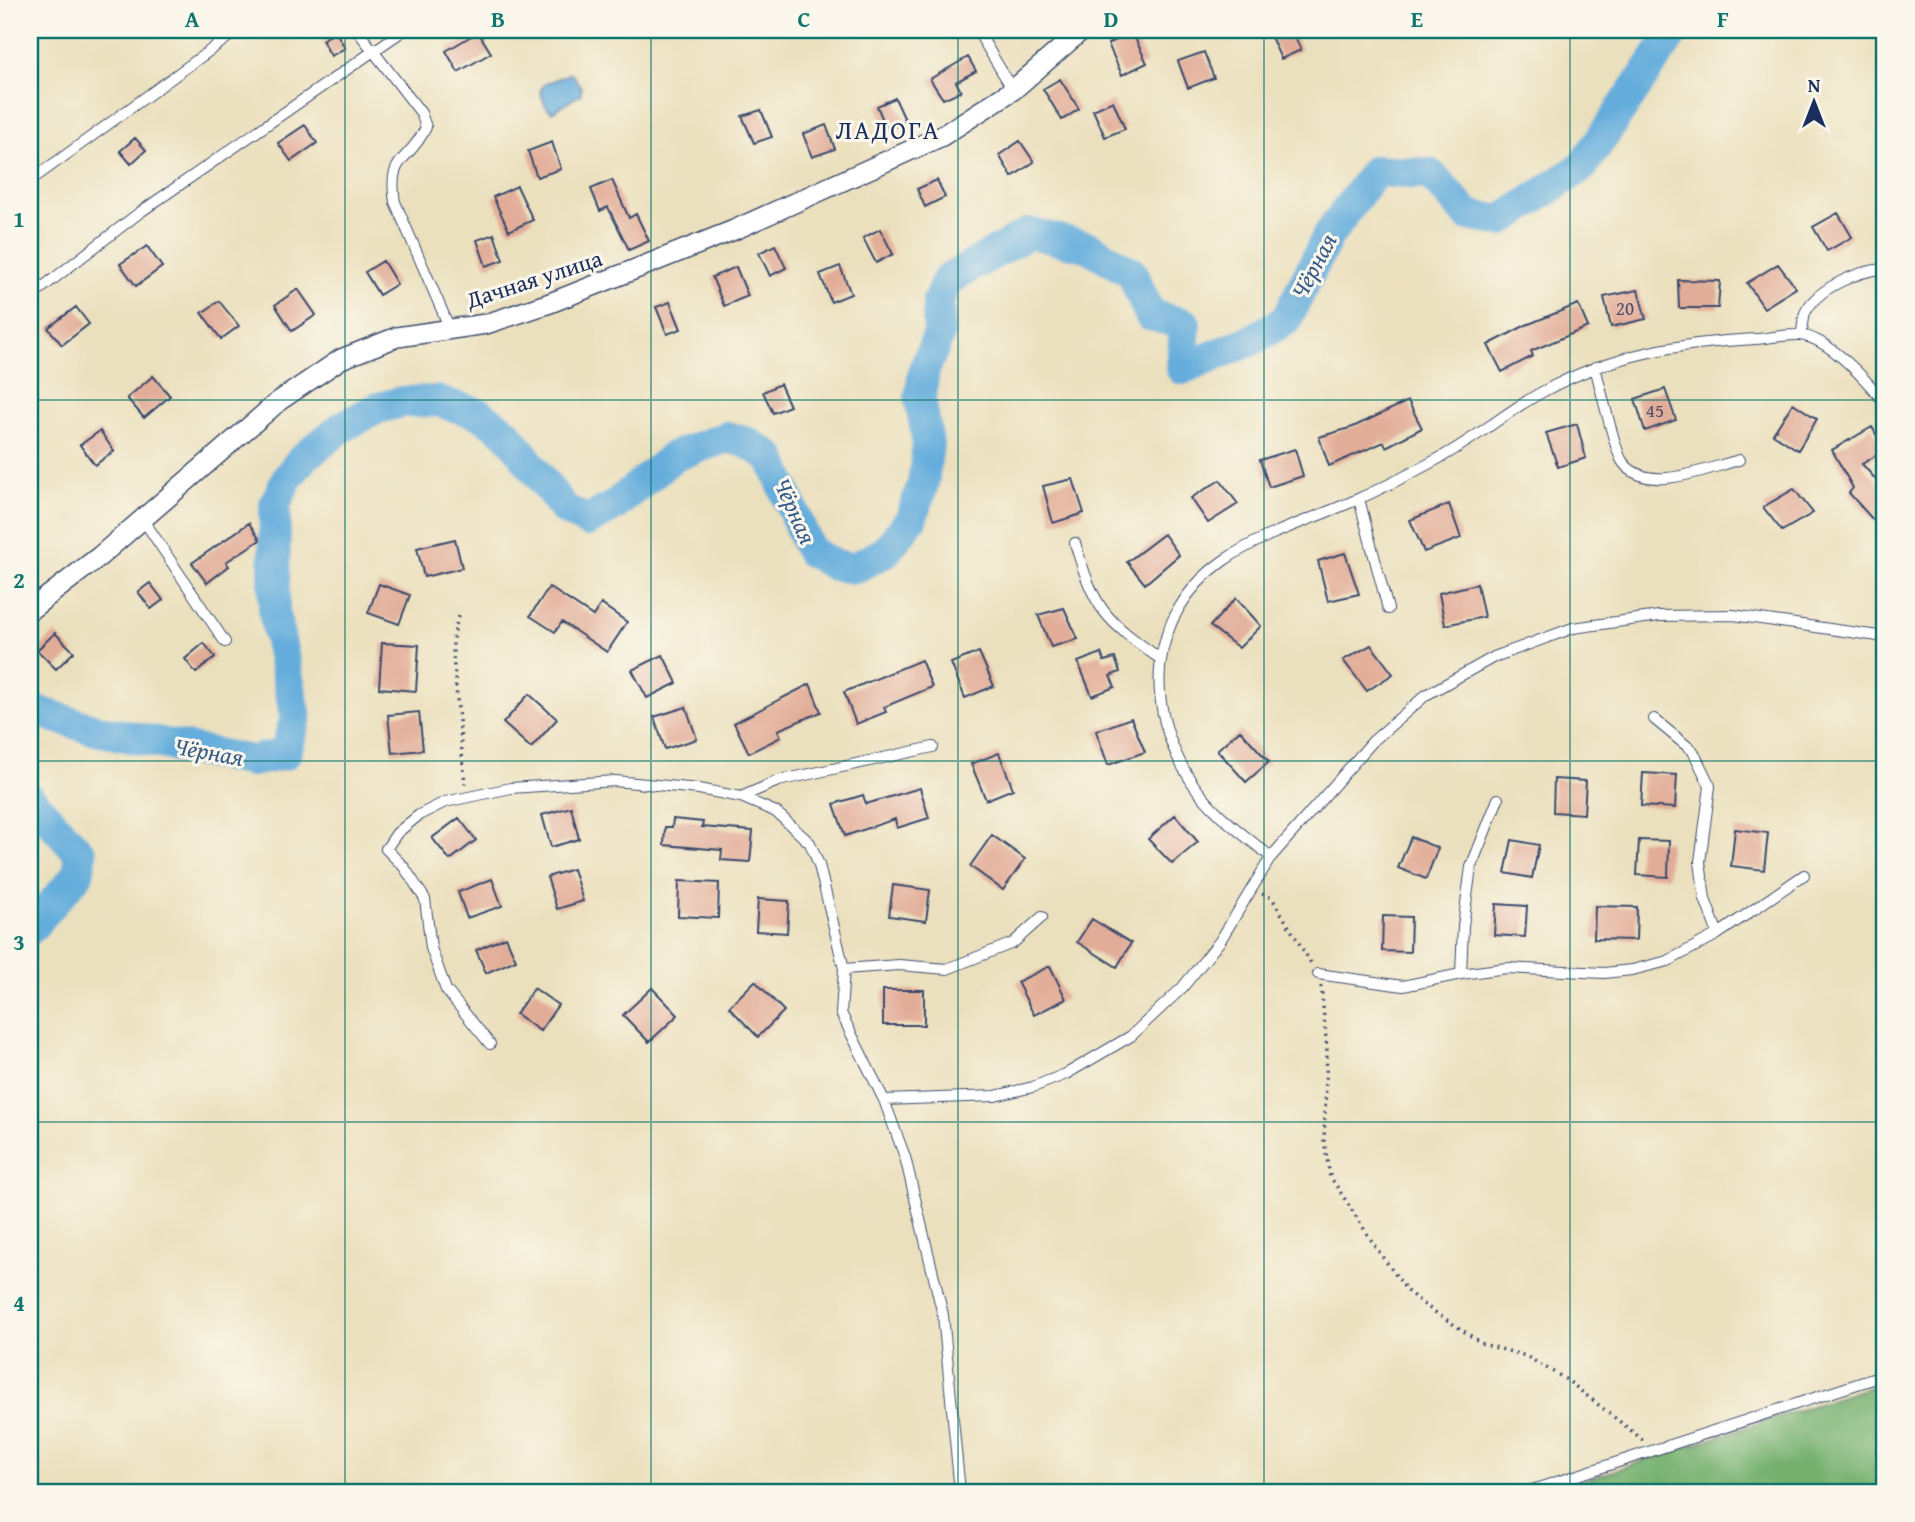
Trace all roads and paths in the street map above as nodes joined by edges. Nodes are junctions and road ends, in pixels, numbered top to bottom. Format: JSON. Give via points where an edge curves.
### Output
{"nodes":[{"id":1,"x":238,"y":30,"type":"edge"},
{"id":2,"x":357,"y":30,"type":"edge"},
{"id":3,"x":404,"y":30,"type":"edge"},
{"id":4,"x":977,"y":30,"type":"edge"},
{"id":5,"x":1082,"y":30,"type":"edge"},
{"id":6,"x":371,"y":51,"type":"junction"},
{"id":7,"x":1013,"y":90,"type":"junction"},
{"id":8,"x":30,"y":181,"type":"edge"},
{"id":9,"x":1885,"y":269,"type":"edge"},
{"id":10,"x":30,"y":297,"type":"edge"},
{"id":11,"x":450,"y":329,"type":"junction"},
{"id":12,"x":1801,"y":335,"type":"junction"},
{"id":13,"x":1595,"y":367,"type":"junction"},
{"id":14,"x":1885,"y":403,"type":"edge"},
{"id":15,"x":1739,"y":460,"type":"dead end"},
{"id":16,"x":1359,"y":499,"type":"junction"},
{"id":17,"x":142,"y":518,"type":"junction"},
{"id":18,"x":1074,"y":543,"type":"dead end"},
{"id":19,"x":1388,"y":609,"type":"dead end"},
{"id":20,"x":30,"y":610,"type":"edge"},
{"id":21,"x":458,"y":616,"type":"dead end"},
{"id":22,"x":1885,"y":637,"type":"edge"},
{"id":23,"x":225,"y":642,"type":"dead end"},
{"id":24,"x":1159,"y":658,"type":"junction"},
{"id":25,"x":1654,"y":719,"type":"dead end"},
{"id":26,"x":933,"y":747,"type":"dead end"},
{"id":27,"x":466,"y":797,"type":"junction"},
{"id":28,"x":741,"y":797,"type":"junction"},
{"id":29,"x":1498,"y":799,"type":"dead end"},
{"id":30,"x":1271,"y":857,"type":"junction"},
{"id":31,"x":1804,"y":874,"type":"dead end"},
{"id":32,"x":1251,"y":891,"type":"junction"},
{"id":33,"x":1042,"y":917,"type":"dead end"},
{"id":34,"x":1718,"y":934,"type":"junction"},
{"id":35,"x":845,"y":969,"type":"junction"},
{"id":36,"x":1318,"y":974,"type":"junction"},
{"id":37,"x":1461,"y":974,"type":"junction"},
{"id":38,"x":490,"y":1044,"type":"dead end"},
{"id":39,"x":884,"y":1100,"type":"junction"},
{"id":40,"x":1885,"y":1375,"type":"edge"},
{"id":41,"x":1656,"y":1450,"type":"junction"},
{"id":42,"x":960,"y":1492,"type":"edge"},
{"id":43,"x":1526,"y":1492,"type":"edge"}],
"edges":[{"from":1,"to":8,"type":"lane"},
{"from":2,"to":6,"type":"lane"},
{"from":3,"to":6,"type":"lane"},
{"from":4,"to":7,"type":"lane"},
{"from":5,"to":7,"type":"street","name":"Дачная улица"},
{"from":6,"to":10,"type":"lane","via":[[139,213]]},
{"from":6,"to":11,"type":"lane","via":[[421,113],[426,127],[394,167],[392,184],[395,202]]},
{"from":7,"to":11,"type":"street","name":"Дачная улица","via":[[942,136],[734,230],[550,303],[486,324]]},
{"from":9,"to":12,"type":"lane","via":[[1846,279],[1817,299],[1805,313]]},
{"from":11,"to":17,"type":"street","name":"Дачная улица","via":[[397,337],[341,359],[279,401]]},
{"from":12,"to":13,"type":"lane","via":[[1653,349]]},
{"from":12,"to":14,"type":"lane","via":[[1839,355]]},
{"from":13,"to":15,"type":"lane","via":[[1622,461],[1642,477],[1670,477]]},
{"from":13,"to":16,"type":"lane","via":[[1543,391],[1438,459]]},
{"from":16,"to":19,"type":"lane"},
{"from":16,"to":24,"type":"lane","via":[[1265,536],[1221,562],[1191,591],[1171,623]]},
{"from":17,"to":20,"type":"street","name":"Дачная улица"},
{"from":17,"to":23,"type":"lane"},
{"from":18,"to":24,"type":"lane","via":[[1100,608],[1114,626]]},
{"from":21,"to":27,"type":"path","via":[[453,656]]},
{"from":22,"to":30,"type":"lane","via":[[1733,615],[1659,616],[1573,628],[1494,657],[1426,695],[1373,741]]},
{"from":24,"to":30,"type":"lane","via":[[1163,726],[1191,782],[1212,807]]},
{"from":25,"to":34,"type":"lane","via":[[1693,751],[1710,786],[1700,862],[1705,899]]},
{"from":26,"to":28,"type":"lane","via":[[778,781]]},
{"from":27,"to":28,"type":"lane","via":[[511,788],[615,781]]},
{"from":27,"to":38,"type":"lane","via":[[419,815],[386,849],[425,899],[430,948],[446,990]]},
{"from":28,"to":35,"type":"lane","via":[[776,812],[810,843]]},
{"from":29,"to":37,"type":"lane","via":[[1471,867]]},
{"from":30,"to":32,"type":"lane"},
{"from":31,"to":34,"type":"lane"},
{"from":32,"to":36,"type":"path","via":[[1272,898]]},
{"from":32,"to":39,"type":"lane","via":[[1220,941],[1182,988],[1131,1036],[1077,1068],[995,1096]]},
{"from":33,"to":35,"type":"lane","via":[[1013,943],[947,969],[900,965]]},
{"from":34,"to":37,"type":"lane","via":[[1668,961],[1632,970],[1507,968]]},
{"from":35,"to":39,"type":"lane","via":[[841,1013]]},
{"from":36,"to":37,"type":"lane","via":[[1404,986]]},
{"from":36,"to":41,"type":"path","via":[[1327,1049],[1324,1142],[1330,1176],[1375,1246],[1407,1291],[1423,1304],[1483,1344],[1526,1356],[1567,1380]]},
{"from":39,"to":42,"type":"lane","via":[[905,1157],[943,1315]]},
{"from":40,"to":41,"type":"lane"},
{"from":41,"to":43,"type":"lane"}]}
